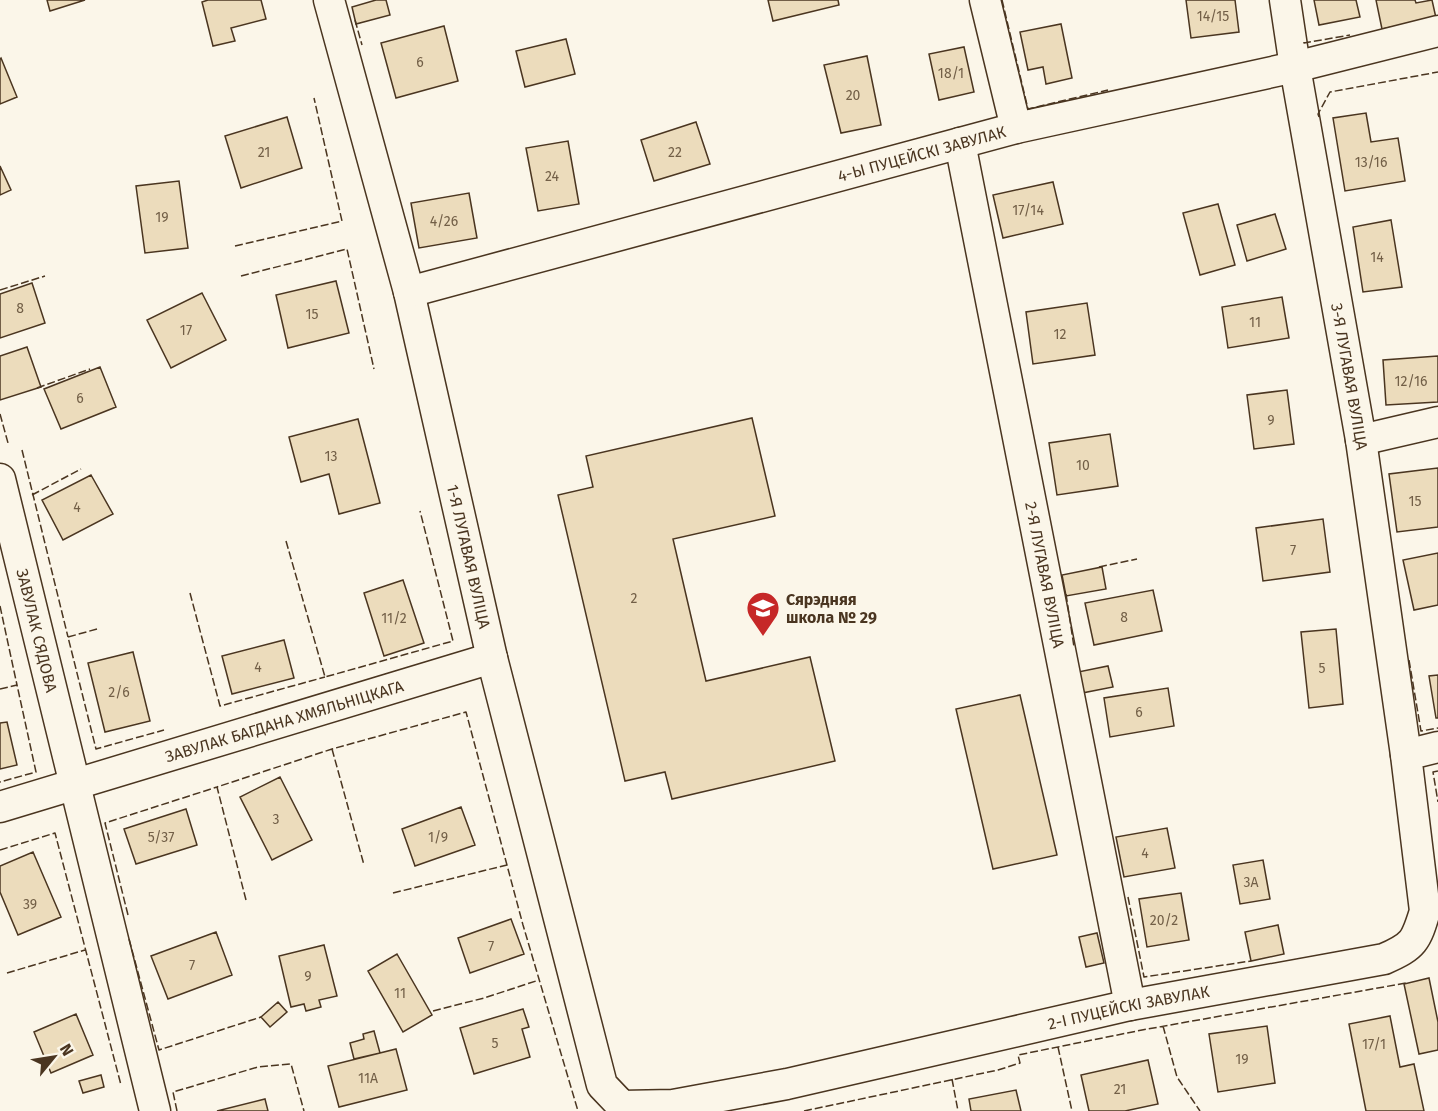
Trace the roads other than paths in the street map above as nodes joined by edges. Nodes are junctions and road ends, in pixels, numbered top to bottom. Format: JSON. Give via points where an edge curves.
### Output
{"nodes":[{"id":1,"x":329,"y":0,"type":"edge"},
{"id":2,"x":985,"y":0,"type":"edge"},
{"id":3,"x":1285,"y":0,"type":"edge"},
{"id":4,"x":1438,"y":31,"type":"edge"},
{"id":5,"x":1295,"y":67,"type":"junction"},
{"id":6,"x":1016,"y":128,"type":"junction"},
{"id":7,"x":960,"y":143,"type":"junction"},
{"id":8,"x":410,"y":292,"type":"junction"},
{"id":9,"x":1438,"y":422,"type":"edge"},
{"id":10,"x":1361,"y":440,"type":"junction"},
{"id":11,"x":0,"y":478,"type":"edge"},
{"id":12,"x":492,"y":658,"type":"junction"},
{"id":13,"x":1438,"y":747,"type":"edge"},
{"id":14,"x":1406,"y":755,"type":"junction"},
{"id":15,"x":75,"y":784,"type":"junction"},
{"id":16,"x":0,"y":807,"type":"edge"},
{"id":17,"x":1130,"y":1005,"type":"junction"},
{"id":18,"x":622,"y":1106,"type":"joint"},
{"id":19,"x":155,"y":1111,"type":"edge"}],
"edges":[{"from":1,"to":8,"type":"street","name":"1-Я ЛУГАВАЯ ВУЛІЦА"},
{"from":2,"to":6,"type":"street"},
{"from":3,"to":5,"type":"street","name":"3-Я ЛУГАВАЯ ВУЛІЦА"},
{"from":4,"to":5,"type":"street","name":"4-Ы ПУЦЕЙСКІ ЗАВУЛАК"},
{"from":5,"to":6,"type":"street","name":"4-Ы ПУЦЕЙСКІ ЗАВУЛАК"},
{"from":5,"to":10,"type":"street","name":"3-Я ЛУГАВАЯ ВУЛІЦА"},
{"from":6,"to":7,"type":"street","name":"4-Ы ПУЦЕЙСКІ ЗАВУЛАК"},
{"from":7,"to":8,"type":"street","name":"4-Ы ПУЦЕЙСКІ ЗАВУЛАК"},
{"from":7,"to":17,"type":"street","name":"2-Я ЛУГАВАЯ ВУЛІЦА"},
{"from":8,"to":12,"type":"street","name":"1-Я ЛУГАВАЯ ВУЛІЦА"},
{"from":9,"to":10,"type":"street"},
{"from":10,"to":14,"type":"street","name":"3-Я ЛУГАВАЯ ВУЛІЦА"},
{"from":11,"to":15,"type":"street","name":"ЗАВУЛАК СЯДОВА"},
{"from":12,"to":15,"type":"street","name":"ЗАВУЛАК БАГДАНА ХМЯЛЬНІЦКАГА"},
{"from":12,"to":18,"type":"street","name":"1-Я ЛУГАВАЯ ВУЛІЦА","via":[[602,1085]]},
{"from":13,"to":14,"type":"street"},
{"from":14,"to":17,"type":"street","name":"2-І ПУЦЕЙСКІ ЗАВУЛАК","via":[[1425,911],[1418,935],[1406,950],[1384,959]]},
{"from":15,"to":16,"type":"street","name":"ЗАВУЛАК БАГДАНА ХМЯЛЬНІЦКАГА"},
{"from":15,"to":19,"type":"street"},
{"from":17,"to":18,"type":"street","name":"2-І ПУЦЕЙСКІ ЗАВУЛАК","via":[[787,1084],[673,1105]]}]}
